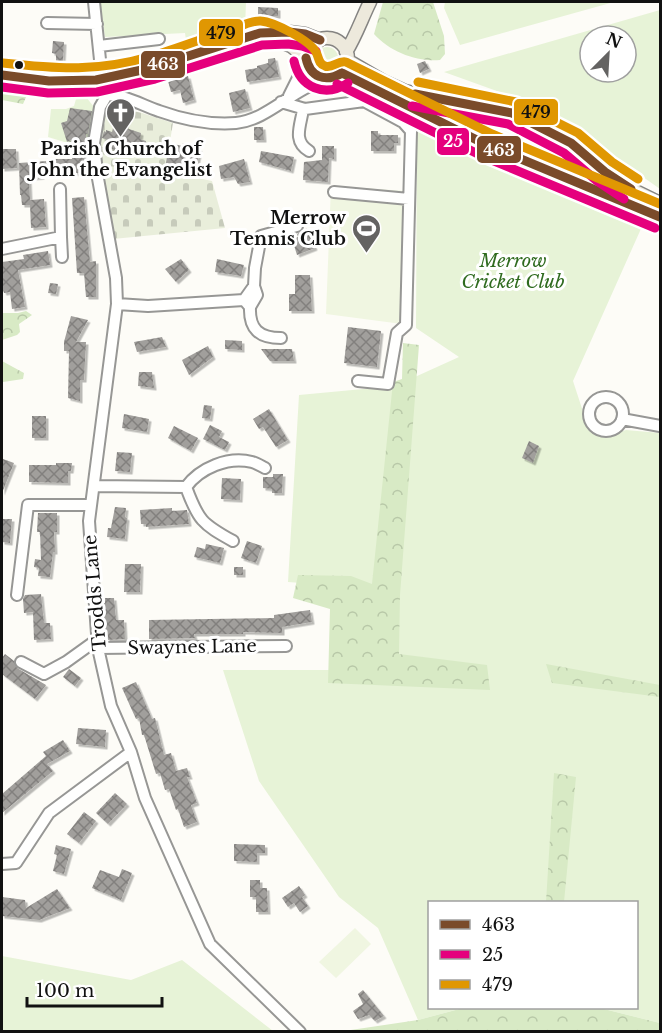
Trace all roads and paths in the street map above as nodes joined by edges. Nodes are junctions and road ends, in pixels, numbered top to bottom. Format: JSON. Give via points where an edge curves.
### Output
{"nodes":[{"id":1,"x":94,"y":2,"type":"edge"},
{"id":2,"x":370,"y":2,"type":"edge"},
{"id":3,"x":47,"y":23,"type":"dead end"},
{"id":4,"x":97,"y":24,"type":"junction"},
{"id":5,"x":357,"y":27,"type":"junction"},
{"id":6,"x":261,"y":33,"type":"junction"},
{"id":7,"x":159,"y":39,"type":"dead end"},
{"id":8,"x":323,"y":39,"type":"junction"},
{"id":9,"x":99,"y":46,"type":"junction"},
{"id":10,"x":347,"y":56,"type":"junction"},
{"id":11,"x":306,"y":60,"type":"junction"},
{"id":12,"x":342,"y":73,"type":"junction"},
{"id":13,"x":2,"y":75,"type":"edge"},
{"id":14,"x":102,"y":79,"type":"junction"},
{"id":15,"x":326,"y":80,"type":"junction"},
{"id":16,"x":285,"y":99,"type":"junction"},
{"id":17,"x":303,"y":109,"type":"junction"},
{"id":18,"x":309,"y":151,"type":"dead end"},
{"id":19,"x":60,"y":189,"type":"dead end"},
{"id":20,"x":334,"y":192,"type":"dead end"},
{"id":21,"x":409,"y":199,"type":"junction"},
{"id":22,"x":660,"y":203,"type":"edge"},
{"id":23,"x":660,"y":217,"type":"edge"},
{"id":24,"x":297,"y":226,"type":"dead end"},
{"id":25,"x":61,"y":237,"type":"junction"},
{"id":26,"x":2,"y":249,"type":"edge"},
{"id":27,"x":62,"y":257,"type":"dead end"},
{"id":28,"x":117,"y":304,"type":"junction"},
{"id":29,"x":247,"y":304,"type":"junction"},
{"id":30,"x":281,"y":338,"type":"dead end"},
{"id":31,"x":358,"y":381,"type":"dead end"},
{"id":32,"x":622,"y":418,"type":"dead end"},
{"id":33,"x":660,"y":418,"type":"edge"},
{"id":34,"x":640,"y":422,"type":"junction"},
{"id":35,"x":660,"y":426,"type":"edge"},
{"id":36,"x":265,"y":468,"type":"dead end"},
{"id":37,"x":94,"y":486,"type":"junction"},
{"id":38,"x":186,"y":486,"type":"junction"},
{"id":39,"x":91,"y":505,"type":"junction"},
{"id":40,"x":233,"y":541,"type":"dead end"},
{"id":41,"x":17,"y":595,"type":"dead end"},
{"id":42,"x":98,"y":644,"type":"junction"},
{"id":43,"x":286,"y":646,"type":"dead end"},
{"id":44,"x":21,"y":662,"type":"dead end"},
{"id":45,"x":130,"y":752,"type":"junction"},
{"id":46,"x":2,"y":864,"type":"edge"},
{"id":47,"x":300,"y":1032,"type":"edge"}],
"edges":[{"from":1,"to":4,"type":"street"},
{"from":2,"to":5,"type":"main road"},
{"from":3,"to":4,"type":"street"},
{"from":4,"to":9,"type":"street"},
{"from":5,"to":8,"type":"main road"},
{"from":5,"to":10,"type":"main road"},
{"from":6,"to":8,"type":"main road","via":[[289,32]]},
{"from":6,"to":11,"type":"main road","via":[[291,46]]},
{"from":6,"to":14,"type":"main road","via":[[151,68]]},
{"from":7,"to":9,"type":"street"},
{"from":8,"to":10,"type":"main road","via":[[339,42]]},
{"from":8,"to":11,"type":"main road","via":[[310,47]]},
{"from":9,"to":14,"type":"street"},
{"from":10,"to":12,"type":"main road"},
{"from":10,"to":22,"type":"main road","via":[[405,91],[512,113],[571,144],[627,187]]},
{"from":11,"to":15,"type":"main road","via":[[313,75]]},
{"from":11,"to":16,"type":"street"},
{"from":12,"to":15,"type":"main road"},
{"from":12,"to":23,"type":"main road","via":[[488,145]]},
{"from":13,"to":14,"type":"main road","via":[[49,81]]},
{"from":15,"to":16,"type":"street","via":[[310,84]]},
{"from":16,"to":17,"type":"street"},
{"from":16,"to":28,"type":"street","name":"Trodds Lane","via":[[265,113],[238,123],[208,124],[118,95],[107,95],[102,100],[94,143]]},
{"from":17,"to":18,"type":"street","via":[[299,141]]},
{"from":17,"to":21,"type":"street","via":[[364,101],[403,122],[411,131]]},
{"from":19,"to":25,"type":"street"},
{"from":20,"to":21,"type":"street"},
{"from":21,"to":31,"type":"street","via":[[406,325],[396,333],[388,384]]},
{"from":24,"to":29,"type":"street","via":[[261,236],[254,286]]},
{"from":25,"to":26,"type":"street"},
{"from":25,"to":27,"type":"street"},
{"from":28,"to":29,"type":"street"},
{"from":28,"to":37,"type":"street","name":"Trodds Lane"},
{"from":29,"to":30,"type":"street","via":[[253,327],[268,338]]},
{"from":32,"to":34,"type":"street"},
{"from":33,"to":34,"type":"street"},
{"from":34,"to":35,"type":"street"},
{"from":36,"to":38,"type":"street","via":[[252,462],[230,461],[206,469]]},
{"from":37,"to":38,"type":"street"},
{"from":37,"to":39,"type":"street","name":"Trodds Lane"},
{"from":38,"to":40,"type":"street","via":[[203,522]]},
{"from":39,"to":41,"type":"street","via":[[28,505]]},
{"from":39,"to":42,"type":"street","name":"Trodds Lane"},
{"from":42,"to":43,"type":"street","name":"Swaynes Lane"},
{"from":42,"to":44,"type":"street","via":[[45,674]]},
{"from":42,"to":45,"type":"street","name":"Trodds Lane","via":[[111,706]]},
{"from":45,"to":46,"type":"street","via":[[49,813],[16,863]]},
{"from":45,"to":47,"type":"street","name":"Trodds Lane","via":[[145,798],[210,944]]}]}
